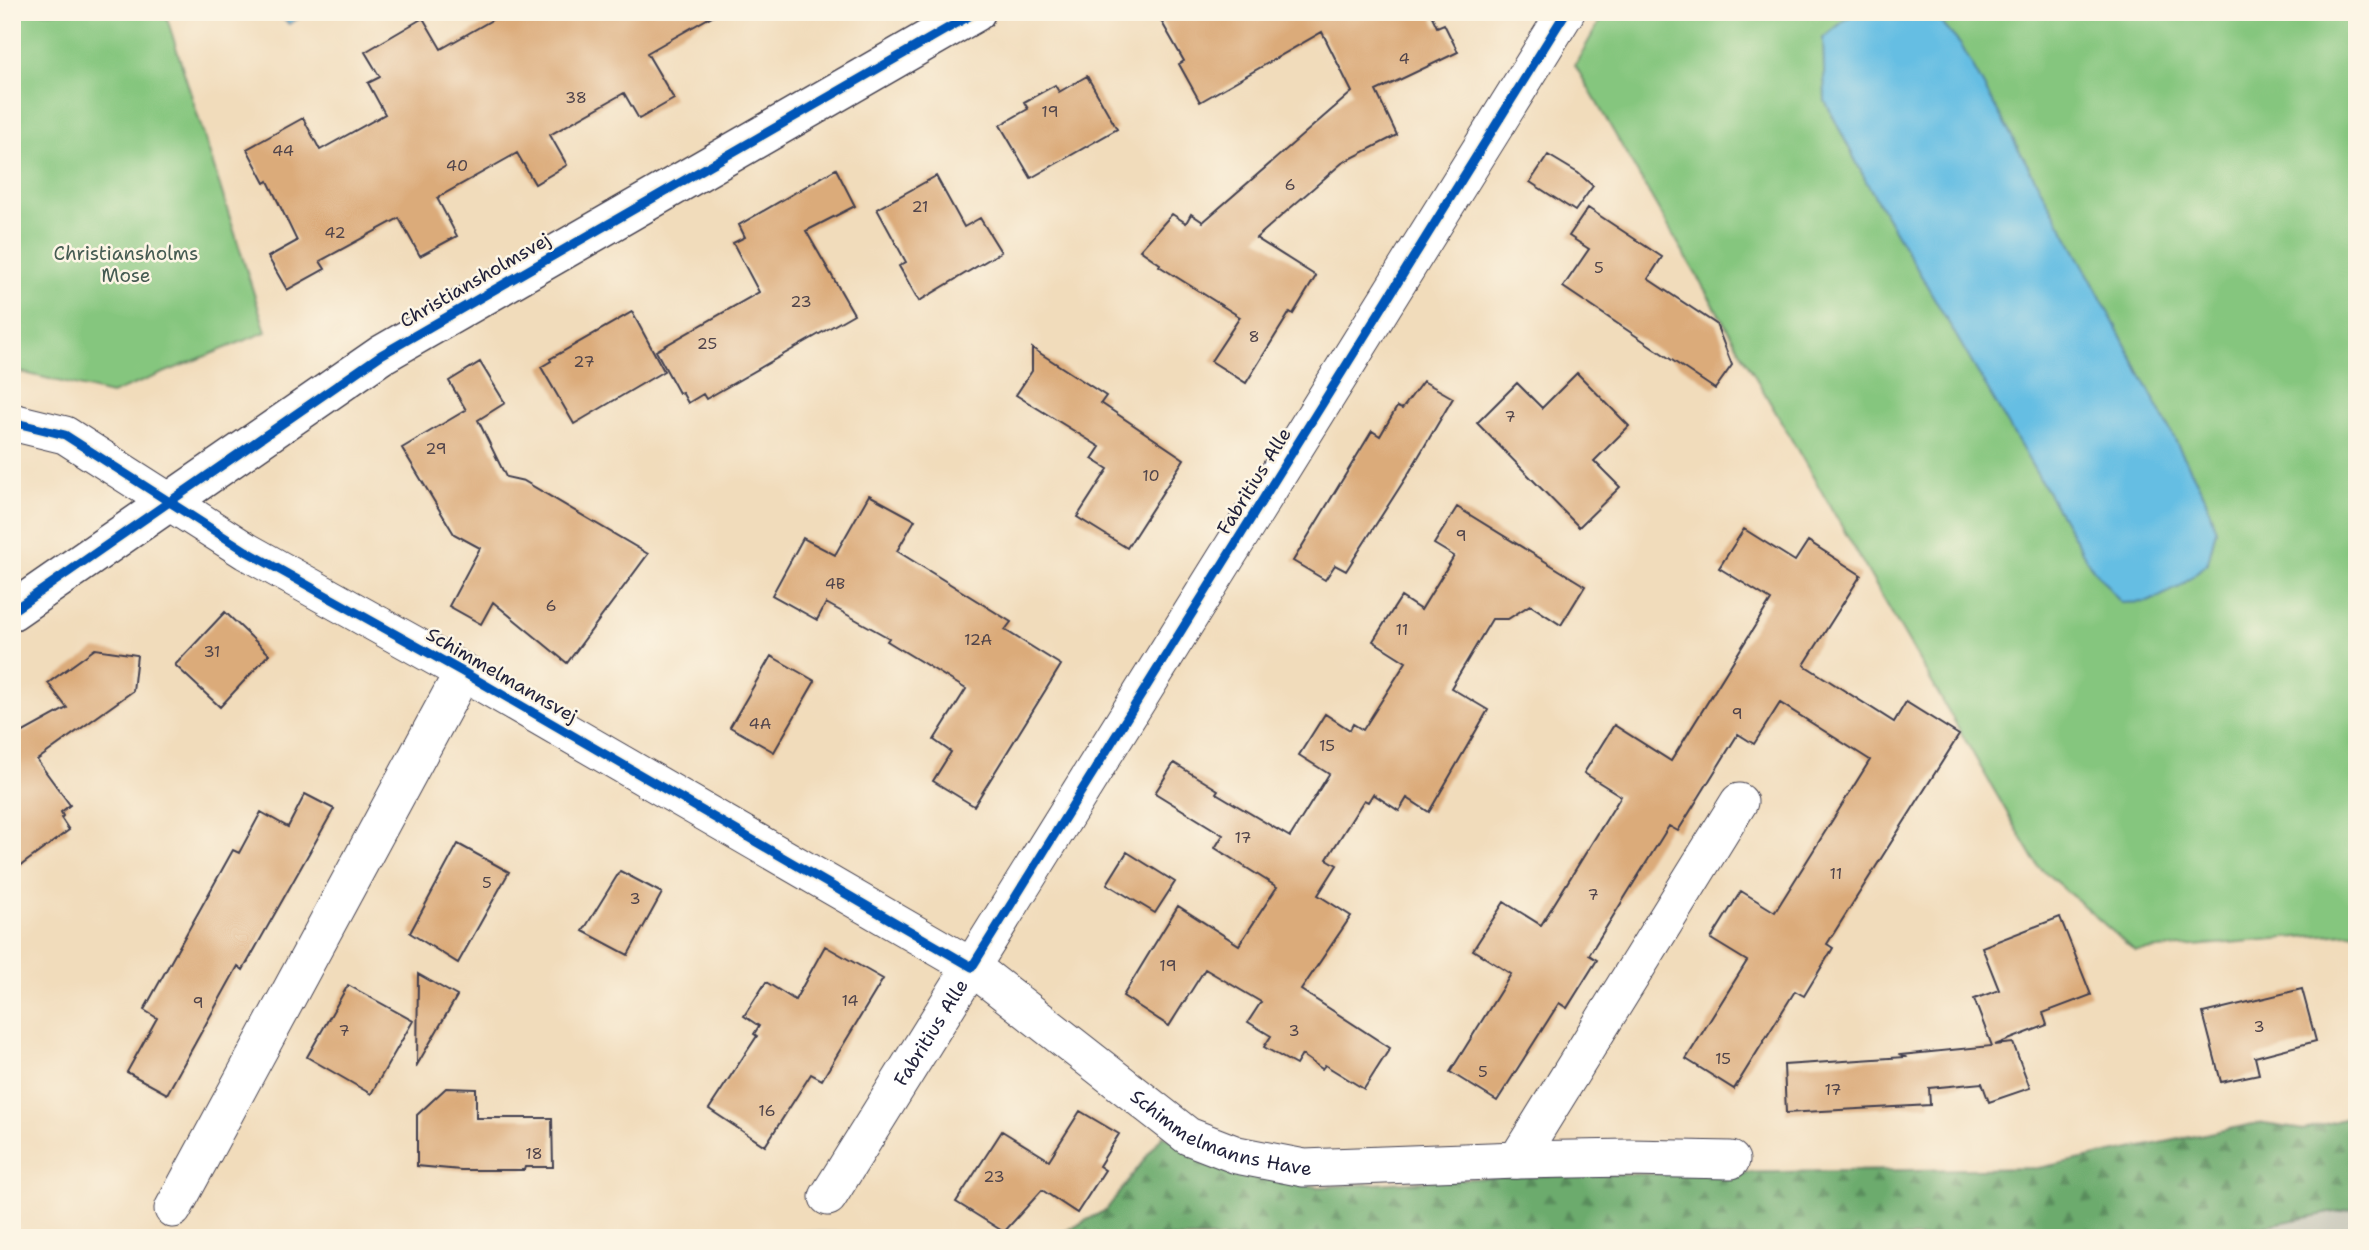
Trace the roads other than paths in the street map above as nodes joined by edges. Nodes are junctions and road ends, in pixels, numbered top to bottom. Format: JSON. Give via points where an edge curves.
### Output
{"nodes":[{"id":1,"x":976,"y":12,"type":"edge"},
{"id":2,"x":1566,"y":12,"type":"edge"},
{"id":3,"x":12,"y":422,"type":"edge"},
{"id":4,"x":170,"y":501,"type":"junction"},
{"id":5,"x":12,"y":611,"type":"edge"},
{"id":6,"x":463,"y":672,"type":"junction"},
{"id":7,"x":1739,"y":802,"type":"dead end"},
{"id":8,"x":972,"y":968,"type":"junction"},
{"id":9,"x":1517,"y":1160,"type":"junction"},
{"id":10,"x":1731,"y":1160,"type":"dead end"},
{"id":11,"x":828,"y":1196,"type":"dead end"},
{"id":12,"x":173,"y":1209,"type":"dead end"}],
"edges":[{"from":1,"to":4,"type":"street","name":"Christiansholmsvej","via":[[381,355]]},
{"from":2,"to":8,"type":"street","name":"Fabritius Alle"},
{"from":3,"to":4,"type":"street","name":"Schimmelmannsvej","via":[[65,435]]},
{"from":4,"to":5,"type":"street","name":"Christiansholmsvej"},
{"from":4,"to":6,"type":"street","name":"Schimmelmannsvej","via":[[246,551]]},
{"from":6,"to":8,"type":"street","name":"Schimmelmannsvej"},
{"from":6,"to":12,"type":"street","name":"Schimmelmannsvej"},
{"from":7,"to":9,"type":"street"},
{"from":8,"to":9,"type":"street","name":"Schimmelmanns Have","via":[[1188,1136],[1237,1155],[1304,1168]]},
{"from":8,"to":11,"type":"street","name":"Fabritius Alle"},
{"from":9,"to":10,"type":"street","name":"Schimmelmanns Have"}]}
